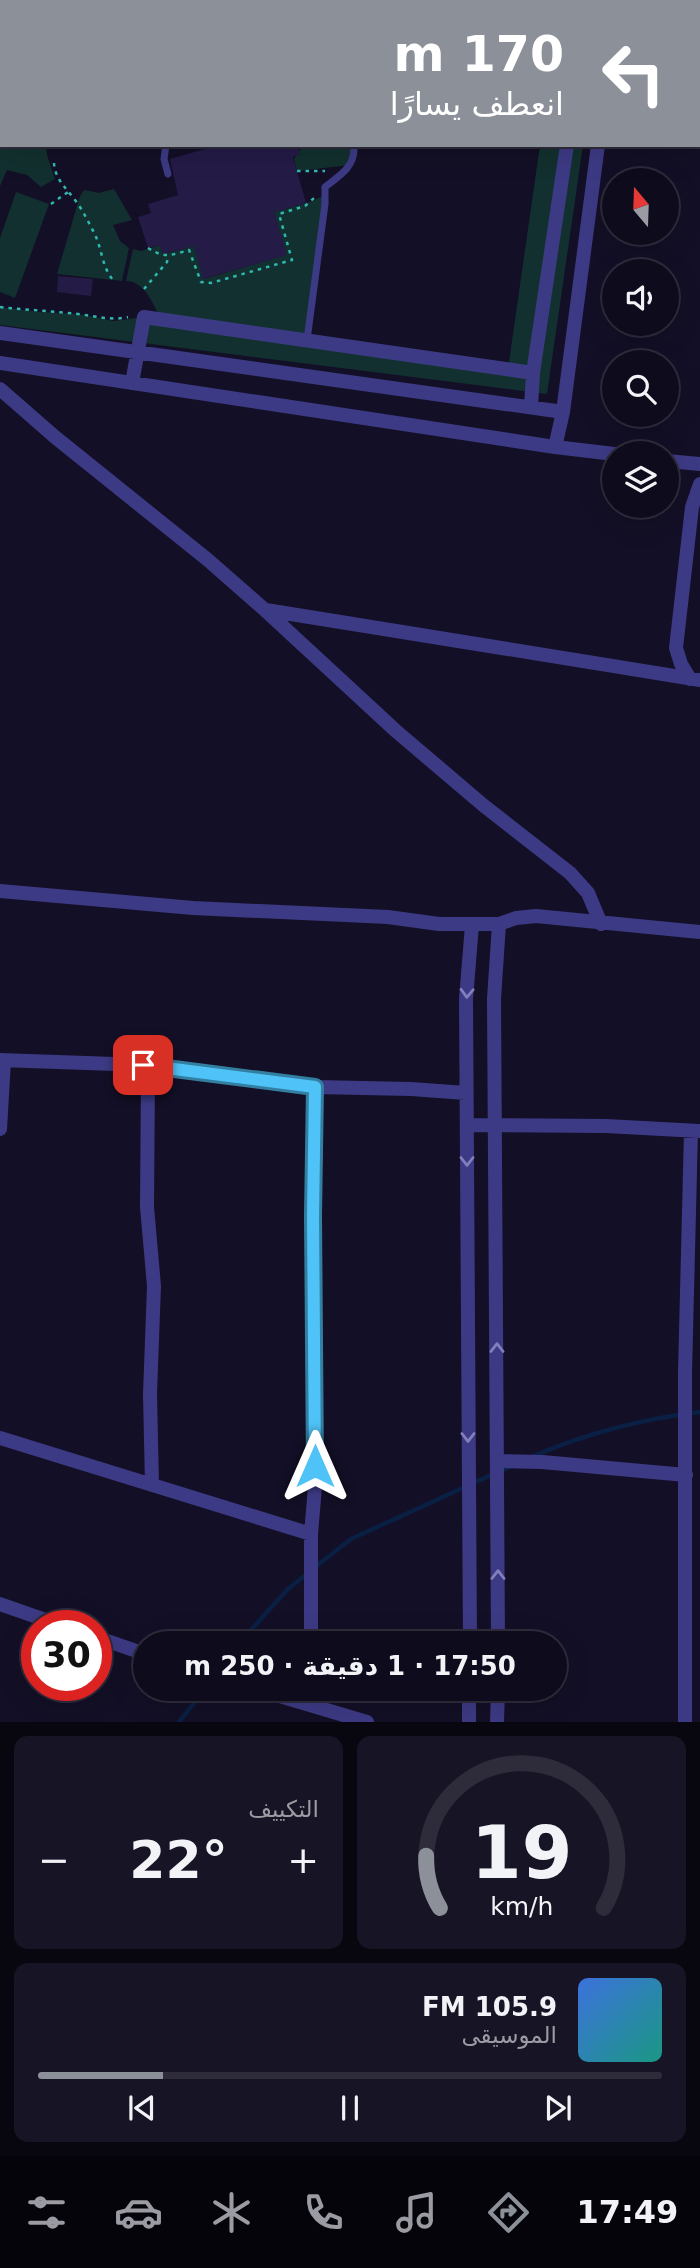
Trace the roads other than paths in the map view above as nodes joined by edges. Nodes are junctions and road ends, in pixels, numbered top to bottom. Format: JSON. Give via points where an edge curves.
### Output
{"nodes":[{"id":1,"x":166,"y":147,"type":"edge"},
{"id":2,"x":354,"y":147,"type":"edge"},
{"id":3,"x":568,"y":147,"type":"edge"},
{"id":4,"x":598,"y":147,"type":"edge"},
{"id":5,"x":168,"y":174,"type":"dead end"},
{"id":6,"x":0,"y":333,"type":"edge"},
{"id":7,"x":307,"y":341,"type":"junction"},
{"id":8,"x":139,"y":353,"type":"junction"},
{"id":9,"x":0,"y":363,"type":"edge"},
{"id":10,"x":533,"y":373,"type":"junction"},
{"id":11,"x":132,"y":383,"type":"junction"},
{"id":12,"x":0,"y":389,"type":"edge"},
{"id":13,"x":531,"y":407,"type":"junction"},
{"id":14,"x":563,"y":412,"type":"junction"},
{"id":15,"x":555,"y":447,"type":"junction"},
{"id":16,"x":602,"y":453,"type":"edge"},
{"id":17,"x":679,"y":462,"type":"edge"},
{"id":18,"x":700,"y":464,"type":"edge"},
{"id":19,"x":700,"y":484,"type":"edge"},
{"id":20,"x":265,"y":610,"type":"junction"},
{"id":21,"x":676,"y":648,"type":"junction"},
{"id":22,"x":650,"y":672,"type":"junction"},
{"id":23,"x":695,"y":679,"type":"edge"},
{"id":24,"x":0,"y":891,"type":"edge"},
{"id":25,"x":601,"y":924,"type":"junction"},
{"id":26,"x":471,"y":925,"type":"junction"},
{"id":27,"x":499,"y":925,"type":"junction"},
{"id":28,"x":700,"y":932,"type":"edge"},
{"id":29,"x":2,"y":1061,"type":"edge"},
{"id":30,"x":143,"y":1065,"type":"junction"},
{"id":31,"x":315,"y":1087,"type":"junction"},
{"id":32,"x":466,"y":1093,"type":"junction"},
{"id":33,"x":496,"y":1124,"type":"junction"},
{"id":34,"x":467,"y":1125,"type":"junction"},
{"id":35,"x":0,"y":1129,"type":"edge"},
{"id":36,"x":696,"y":1131,"type":"edge"},
{"id":37,"x":694,"y":1281,"type":"edge"},
{"id":38,"x":0,"y":1437,"type":"edge"},
{"id":39,"x":497,"y":1461,"type":"junction"},
{"id":40,"x":686,"y":1475,"type":"junction"},
{"id":41,"x":152,"y":1485,"type":"junction"},
{"id":42,"x":311,"y":1534,"type":"junction"},
{"id":43,"x":0,"y":1604,"type":"edge"},
{"id":44,"x":21,"y":1611,"type":"edge"},
{"id":45,"x":311,"y":1631,"type":"edge"},
{"id":46,"x":470,"y":1631,"type":"edge"},
{"id":47,"x":498,"y":1631,"type":"edge"},
{"id":48,"x":112,"y":1643,"type":"edge"},
{"id":49,"x":133,"y":1650,"type":"edge"},
{"id":50,"x":296,"y":1701,"type":"edge"},
{"id":51,"x":310,"y":1701,"type":"edge"},
{"id":52,"x":469,"y":1701,"type":"edge"},
{"id":53,"x":498,"y":1701,"type":"edge"},
{"id":54,"x":310,"y":1705,"type":"junction"},
{"id":55,"x":367,"y":1722,"type":"edge"},
{"id":56,"x":469,"y":1722,"type":"edge"},
{"id":57,"x":497,"y":1722,"type":"edge"},
{"id":58,"x":685,"y":1722,"type":"edge"}],
"edges":[{"from":1,"to":5,"type":"lane"},
{"from":2,"to":7,"type":"lane","via":[[351,165],[325,187]]},
{"from":3,"to":10,"type":"street"},
{"from":4,"to":14,"type":"street"},
{"from":6,"to":8,"type":"street"},
{"from":7,"to":8,"type":"street","via":[[144,317]]},
{"from":7,"to":10,"type":"street"},
{"from":8,"to":11,"type":"street"},
{"from":8,"to":13,"type":"street"},
{"from":9,"to":11,"type":"street"},
{"from":10,"to":13,"type":"street"},
{"from":11,"to":15,"type":"street"},
{"from":12,"to":20,"type":"street"},
{"from":13,"to":14,"type":"street"},
{"from":14,"to":15,"type":"street"},
{"from":15,"to":16,"type":"street"},
{"from":17,"to":18,"type":"street"},
{"from":19,"to":21,"type":"street","via":[[692,507]]},
{"from":20,"to":22,"type":"street"},
{"from":20,"to":25,"type":"street","via":[[396,731],[570,873],[588,893]]},
{"from":21,"to":22,"type":"street","via":[[665,663]]},
{"from":21,"to":23,"type":"street","via":[[681,664]]},
{"from":22,"to":23,"type":"street"},
{"from":24,"to":26,"type":"street"},
{"from":25,"to":27,"type":"street","via":[[536,916]]},
{"from":25,"to":28,"type":"street"},
{"from":26,"to":27,"type":"street"},
{"from":26,"to":32,"type":"street","one_way":true},
{"from":27,"to":33,"type":"street","via":[[494,999]]},
{"from":29,"to":30,"type":"street"},
{"from":29,"to":35,"type":"street"},
{"from":30,"to":31,"type":"street"},
{"from":30,"to":41,"type":"street","via":[[148,1072],[147,1207],[154,1286]]},
{"from":31,"to":32,"type":"street"},
{"from":31,"to":42,"type":"street","via":[[315,1487]]},
{"from":32,"to":34,"type":"street"},
{"from":33,"to":34,"type":"street"},
{"from":33,"to":36,"type":"street"},
{"from":39,"to":33,"type":"street","one_way":true},
{"from":34,"to":46,"type":"street","one_way":true},
{"from":36,"to":37,"type":"street"},
{"from":37,"to":40,"type":"street"},
{"from":38,"to":41,"type":"street"},
{"from":39,"to":40,"type":"street"},
{"from":47,"to":39,"type":"street","one_way":true},
{"from":40,"to":58,"type":"street"},
{"from":41,"to":42,"type":"street"},
{"from":42,"to":45,"type":"street"},
{"from":43,"to":44,"type":"street"},
{"from":48,"to":49,"type":"street"},
{"from":50,"to":54,"type":"street"},
{"from":51,"to":54,"type":"street"},
{"from":52,"to":56,"type":"street"},
{"from":53,"to":57,"type":"street"},
{"from":54,"to":55,"type":"street"}]}
